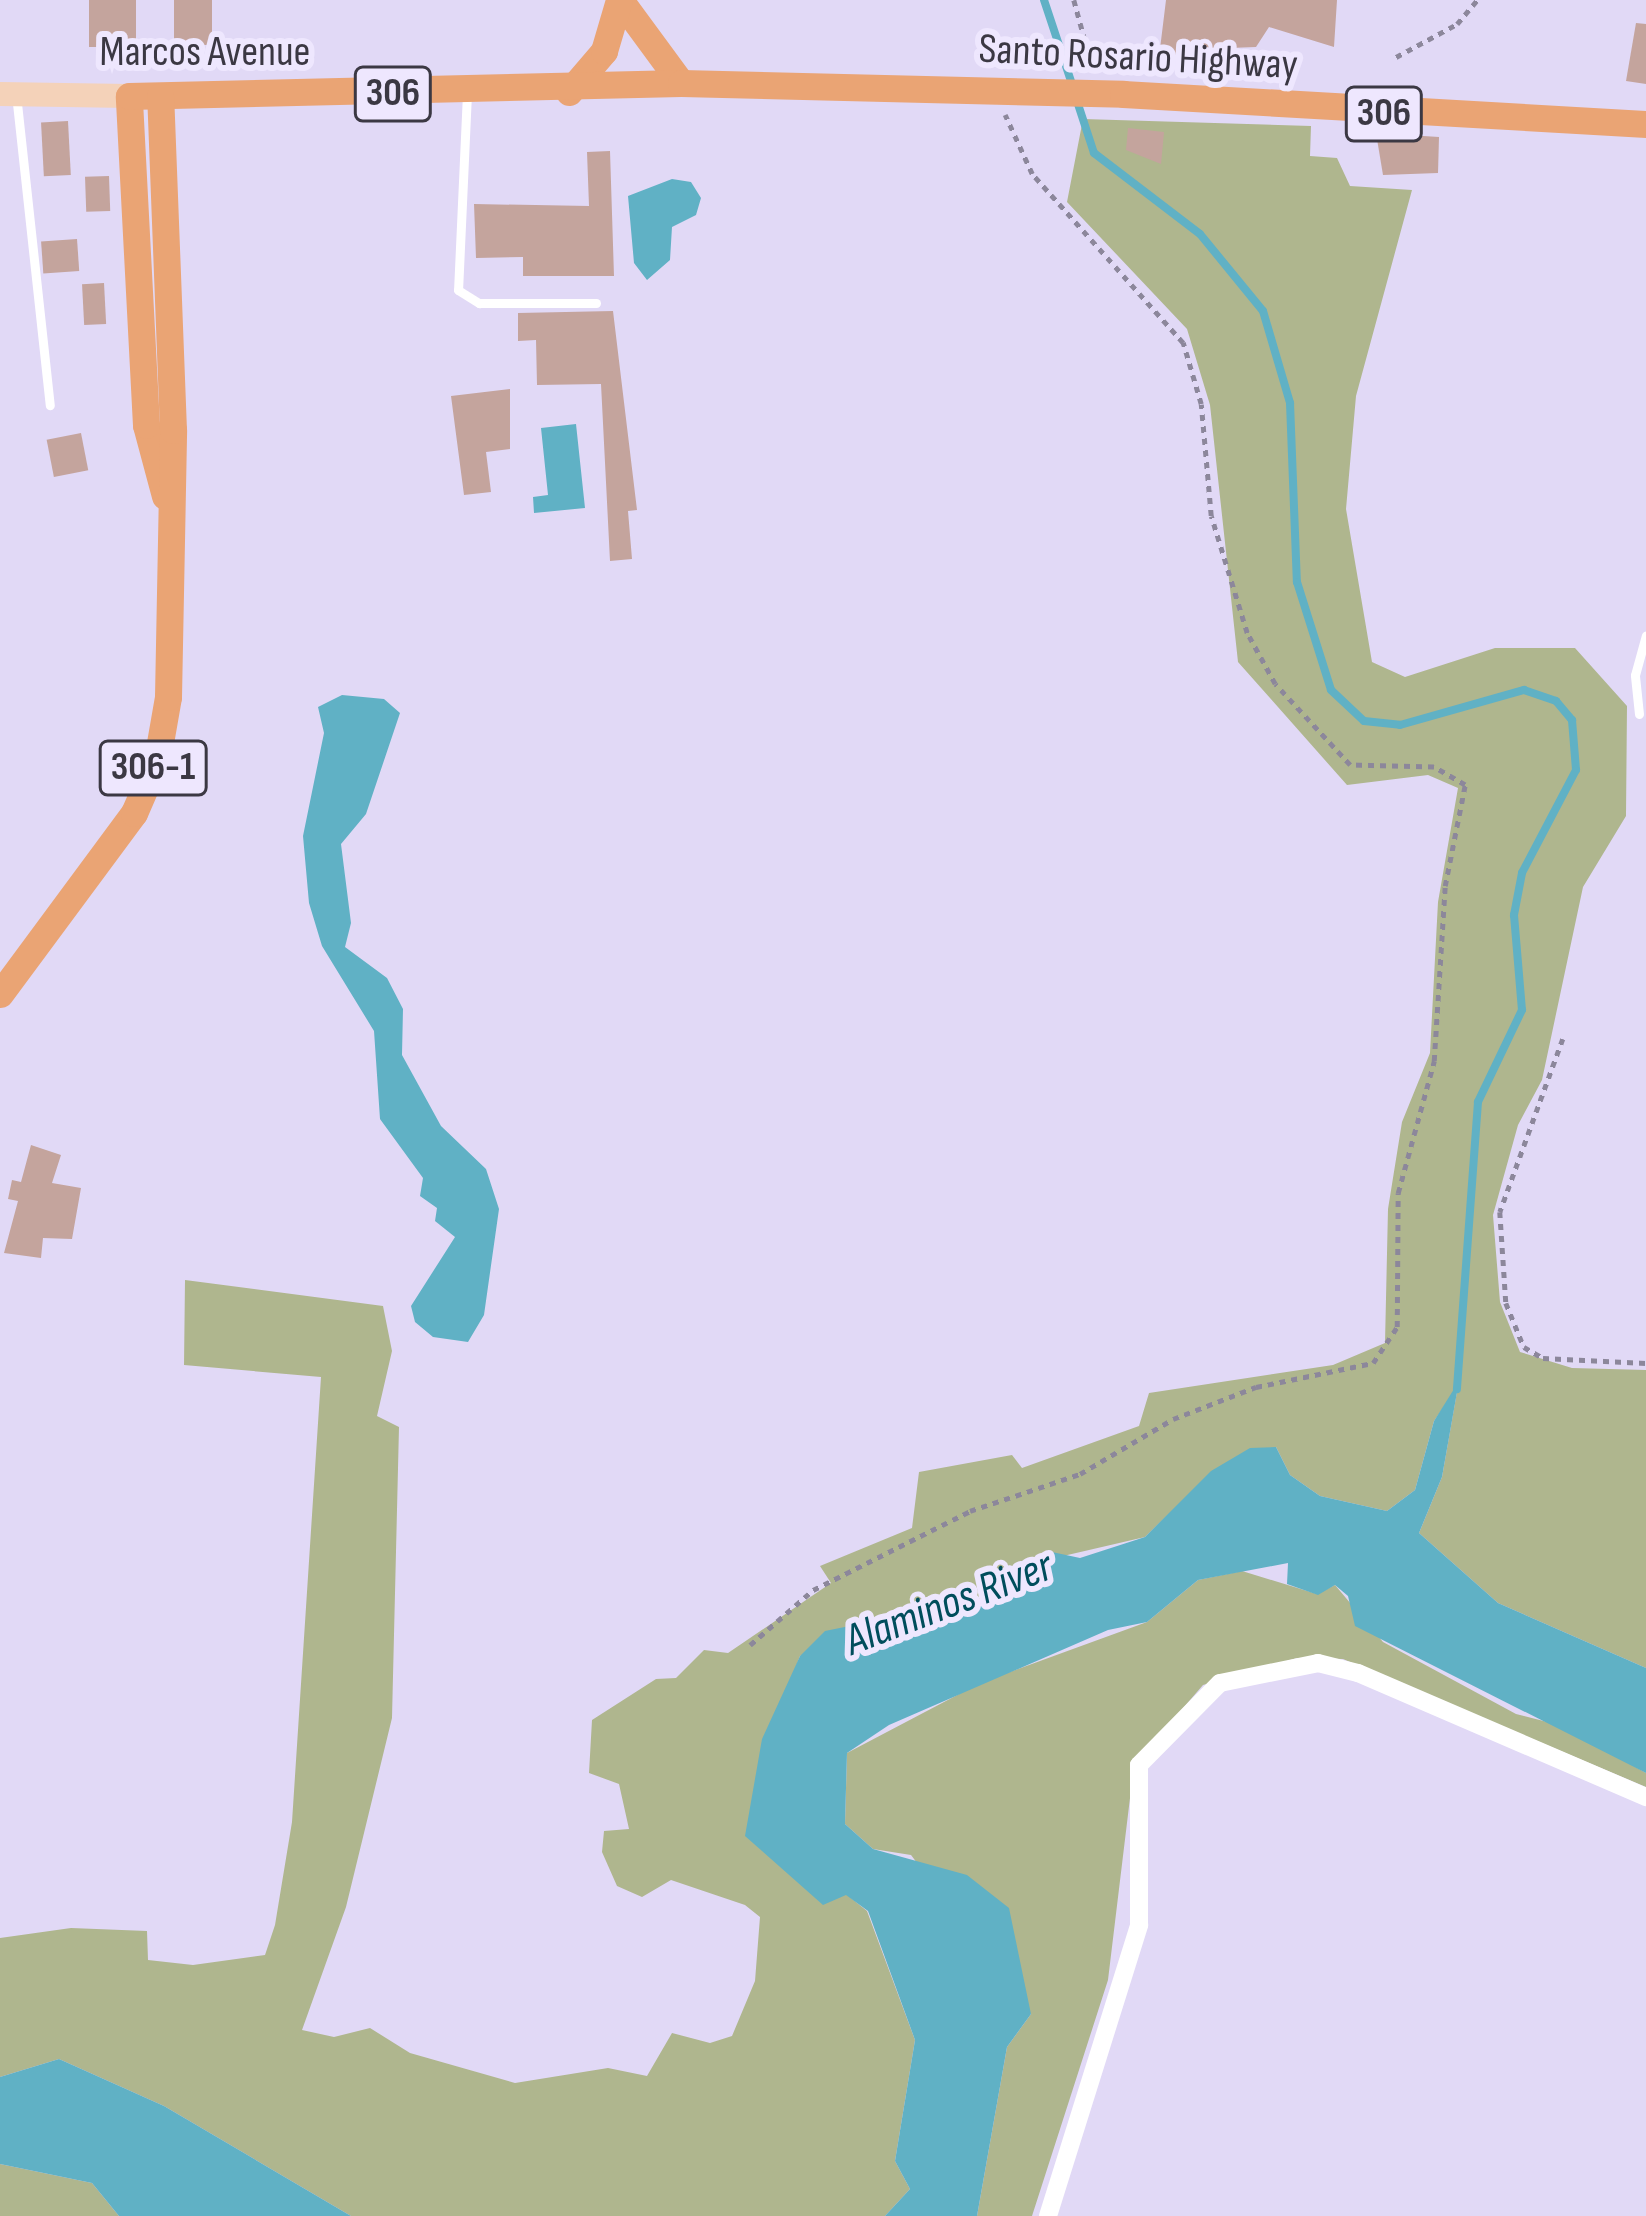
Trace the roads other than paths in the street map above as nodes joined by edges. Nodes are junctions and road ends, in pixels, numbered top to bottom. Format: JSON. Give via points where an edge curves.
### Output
{"nodes":[{"id":1,"x":620,"y":0,"type":"edge"},
{"id":2,"x":637,"y":33,"type":"junction"},
{"id":3,"x":682,"y":83,"type":"junction"},
{"id":4,"x":626,"y":87,"type":"junction"},
{"id":5,"x":569,"y":92,"type":"junction"},
{"id":6,"x":467,"y":93,"type":"junction"},
{"id":7,"x":8,"y":94,"type":"edge"},
{"id":8,"x":129,"y":96,"type":"junction"},
{"id":9,"x":160,"y":96,"type":"junction"},
{"id":10,"x":1646,"y":124,"type":"edge"},
{"id":11,"x":596,"y":303,"type":"dead end"},
{"id":12,"x":50,"y":405,"type":"dead end"},
{"id":13,"x":165,"y":496,"type":"junction"},
{"id":14,"x":1646,"y":635,"type":"edge"},
{"id":15,"x":1639,"y":714,"type":"dead end"},
{"id":16,"x":0,"y":994,"type":"edge"},
{"id":17,"x":1646,"y":1797,"type":"edge"},
{"id":18,"x":1048,"y":2216,"type":"edge"}],
"edges":[{"from":1,"to":2,"type":"main road"},
{"from":1,"to":4,"type":"main road"},
{"from":1,"to":5,"type":"main road","via":[[604,51]]},
{"from":2,"to":3,"type":"main road"},
{"from":2,"to":4,"type":"main road"},
{"from":3,"to":4,"type":"main road","name":"Santo Rosario Highway","number":"306"},
{"from":3,"to":10,"type":"main road","name":"Santo Rosario Highway","number":"306","via":[[1123,94]]},
{"from":4,"to":5,"type":"main road","name":"Marcos Avenue","number":"306"},
{"from":5,"to":6,"type":"main road","name":"Marcos Avenue","number":"306"},
{"from":6,"to":9,"type":"main road","name":"Marcos Avenue","number":"306"},
{"from":6,"to":11,"type":"lane","via":[[458,290],[478,302]]},
{"from":7,"to":8,"type":"main road","name":"Marcos Avenue","number":"306"},
{"from":7,"to":12,"type":"lane"},
{"from":8,"to":9,"type":"main road","name":"Marcos Avenue","number":"306"},
{"from":8,"to":13,"type":"main road","number":"306-1","via":[[146,425]]},
{"from":9,"to":13,"type":"main road","number":"306-1","via":[[173,430]]},
{"from":13,"to":16,"type":"main road","number":"306-1","via":[[168,697],[157,760],[134,813]]},
{"from":14,"to":15,"type":"lane","via":[[1635,675]]},
{"from":17,"to":18,"type":"street","via":[[1358,1673],[1318,1663],[1220,1683],[1139,1765],[1139,1925]]}]}
